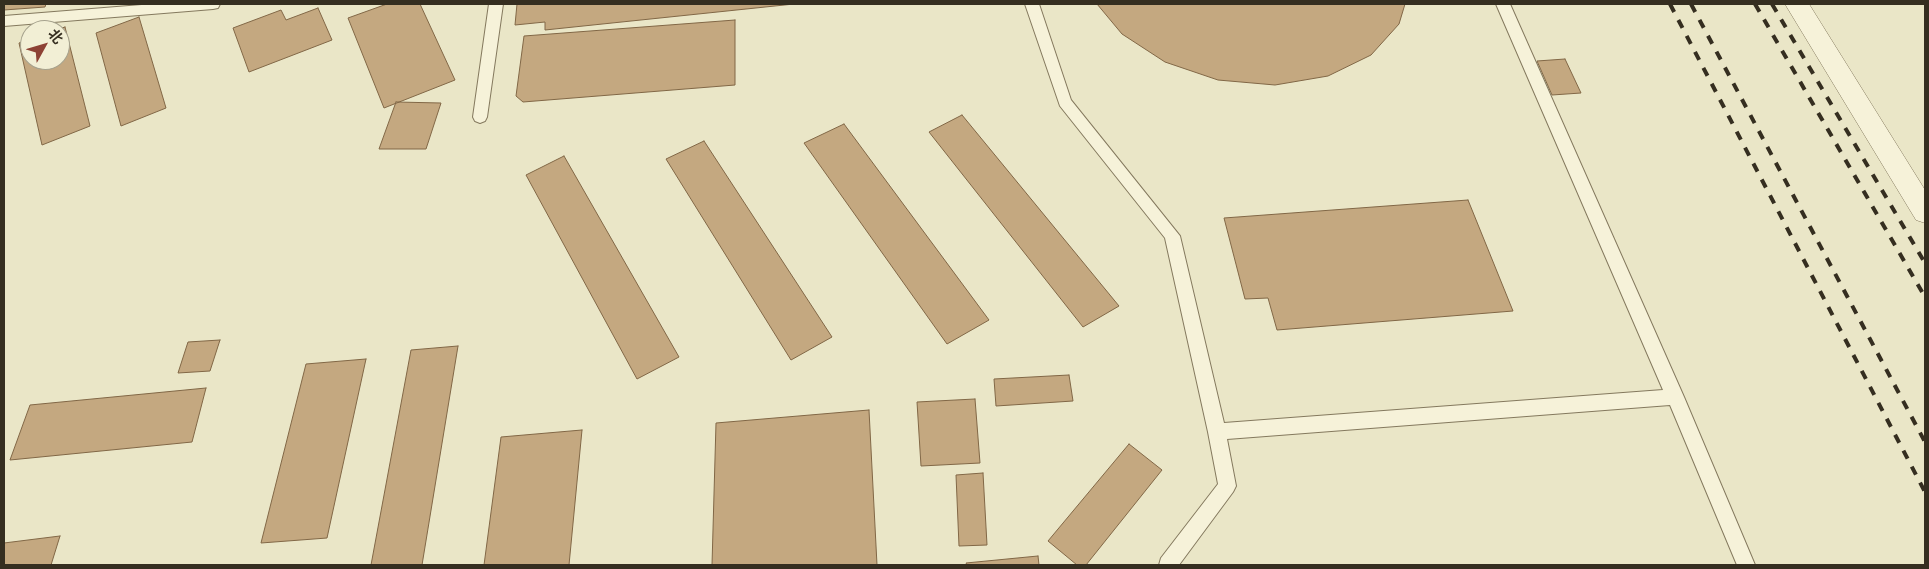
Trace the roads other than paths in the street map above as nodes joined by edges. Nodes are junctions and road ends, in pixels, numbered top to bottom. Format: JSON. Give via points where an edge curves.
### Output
{"nodes":[{"id":1,"x":213,"y":4,"type":"edge"},
{"id":2,"x":496,"y":4,"type":"edge"},
{"id":3,"x":1032,"y":4,"type":"edge"},
{"id":4,"x":1503,"y":4,"type":"edge"},
{"id":5,"x":1797,"y":4,"type":"edge"},
{"id":6,"x":127,"y":8,"type":"edge"},
{"id":7,"x":4,"y":21,"type":"edge"},
{"id":8,"x":480,"y":117,"type":"dead end"},
{"id":9,"x":1925,"y":212,"type":"edge"},
{"id":10,"x":1675,"y":397,"type":"junction"},
{"id":11,"x":1217,"y":432,"type":"junction"},
{"id":12,"x":1168,"y":565,"type":"edge"},
{"id":13,"x":1746,"y":565,"type":"edge"}],
"edges":[{"from":1,"to":6,"type":"lane"},
{"from":2,"to":8,"type":"lane"},
{"from":3,"to":11,"type":"lane","via":[[1065,102],[1172,236]]},
{"from":4,"to":10,"type":"lane"},
{"from":5,"to":9,"type":"street"},
{"from":6,"to":7,"type":"lane"},
{"from":10,"to":11,"type":"lane"},
{"from":10,"to":13,"type":"lane"},
{"from":11,"to":12,"type":"lane","via":[[1227,486]]}]}
